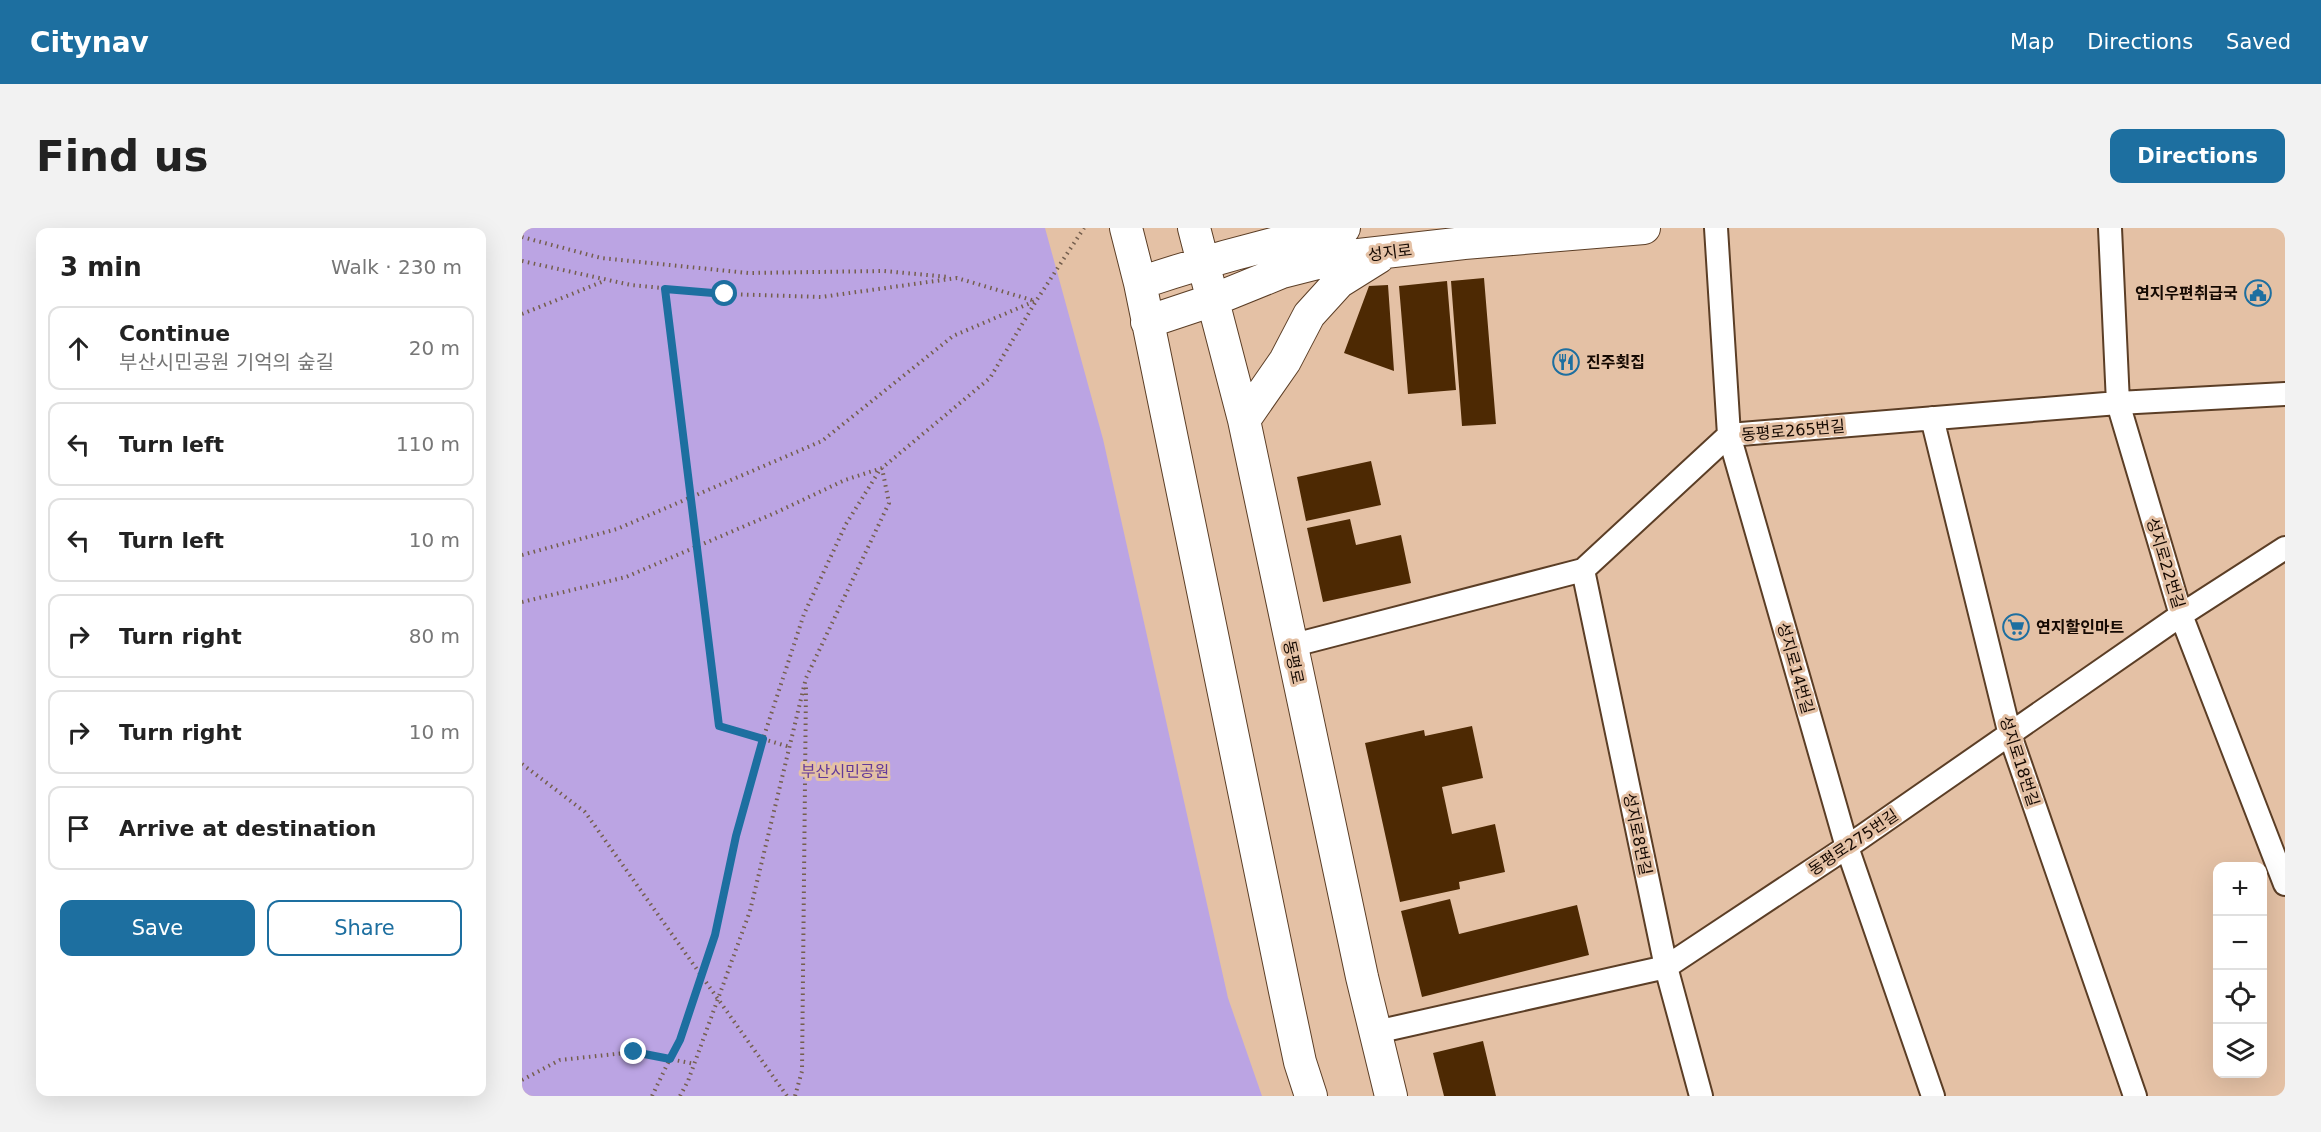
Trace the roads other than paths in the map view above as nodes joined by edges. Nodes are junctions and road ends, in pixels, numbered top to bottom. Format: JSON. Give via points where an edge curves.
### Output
{"nodes":[{"id":1,"x":1126,"y":228,"type":"edge"},
{"id":2,"x":1194,"y":228,"type":"edge"},
{"id":3,"x":1344,"y":228,"type":"edge"},
{"id":4,"x":1644,"y":228,"type":"edge"},
{"id":5,"x":1716,"y":228,"type":"edge"},
{"id":6,"x":2110,"y":228,"type":"edge"},
{"id":7,"x":1386,"y":253,"type":"junction"},
{"id":8,"x":1203,"y":261,"type":"junction"},
{"id":9,"x":1140,"y":283,"type":"junction"},
{"id":10,"x":1213,"y":300,"type":"junction"},
{"id":11,"x":1147,"y":322,"type":"junction"},
{"id":12,"x":2285,"y":394,"type":"edge"},
{"id":13,"x":2118,"y":403,"type":"junction"},
{"id":14,"x":1932,"y":418,"type":"junction"},
{"id":15,"x":1244,"y":420,"type":"junction"},
{"id":16,"x":1729,"y":435,"type":"junction"},
{"id":17,"x":2285,"y":548,"type":"edge"},
{"id":18,"x":1583,"y":570,"type":"junction"},
{"id":19,"x":2181,"y":615,"type":"junction"},
{"id":20,"x":1290,"y":646,"type":"junction"},
{"id":21,"x":2010,"y":735,"type":"junction"},
{"id":22,"x":1847,"y":847,"type":"junction"},
{"id":23,"x":2285,"y":884,"type":"edge"},
{"id":24,"x":1666,"y":967,"type":"junction"},
{"id":25,"x":1376,"y":1032,"type":"junction"},
{"id":26,"x":1311,"y":1096,"type":"edge"},
{"id":27,"x":1391,"y":1096,"type":"edge"},
{"id":28,"x":1701,"y":1096,"type":"edge"},
{"id":29,"x":1933,"y":1096,"type":"edge"},
{"id":30,"x":2135,"y":1096,"type":"edge"}],
"edges":[{"from":1,"to":9,"type":"main road"},
{"from":2,"to":8,"type":"main road","name":"동평로"},
{"from":3,"to":8,"type":"main road"},
{"from":4,"to":7,"type":"main road","name":"성지로"},
{"from":5,"to":16,"type":"street","name":"성지로14번길"},
{"from":6,"to":13,"type":"street","name":"성지로22번길"},
{"from":7,"to":10,"type":"main road","name":"성지로","via":[[1341,257],[1282,272]]},
{"from":7,"to":15,"type":"main road","via":[[1339,282],[1309,315],[1285,361]]},
{"from":8,"to":9,"type":"main road"},
{"from":8,"to":10,"type":"main road","name":"동평로"},
{"from":9,"to":11,"type":"main road"},
{"from":10,"to":11,"type":"main road","name":"성지로"},
{"from":10,"to":15,"type":"main road","name":"동평로"},
{"from":11,"to":26,"type":"main road","via":[[1287,1001]]},
{"from":12,"to":13,"type":"street","name":"동평로265번길"},
{"from":13,"to":14,"type":"street","name":"동평로265번길"},
{"from":13,"to":19,"type":"street","name":"성지로22번길"},
{"from":14,"to":16,"type":"street","name":"동평로265번길"},
{"from":14,"to":21,"type":"street","name":"성지로18번길"},
{"from":15,"to":20,"type":"main road","name":"동평로"},
{"from":16,"to":18,"type":"street","name":"동평로265번길"},
{"from":16,"to":22,"type":"street","name":"성지로14번길"},
{"from":17,"to":19,"type":"street","name":"동평로275번길"},
{"from":18,"to":20,"type":"street","name":"동평로265번길"},
{"from":18,"to":24,"type":"street","name":"성지로8번길"},
{"from":19,"to":21,"type":"street","name":"동평로275번길"},
{"from":19,"to":23,"type":"street","name":"성지로22번길"},
{"from":20,"to":25,"type":"main road","name":"동평로"},
{"from":21,"to":22,"type":"street","name":"동평로275번길"},
{"from":21,"to":30,"type":"street","name":"성지로18번길"},
{"from":22,"to":24,"type":"street","name":"동평로275번길"},
{"from":22,"to":29,"type":"street","name":"성지로14번길"},
{"from":24,"to":25,"type":"street","name":"동평로275번길"},
{"from":24,"to":28,"type":"street","name":"성지로8번길"},
{"from":25,"to":27,"type":"main road","name":"동평로"}]}
